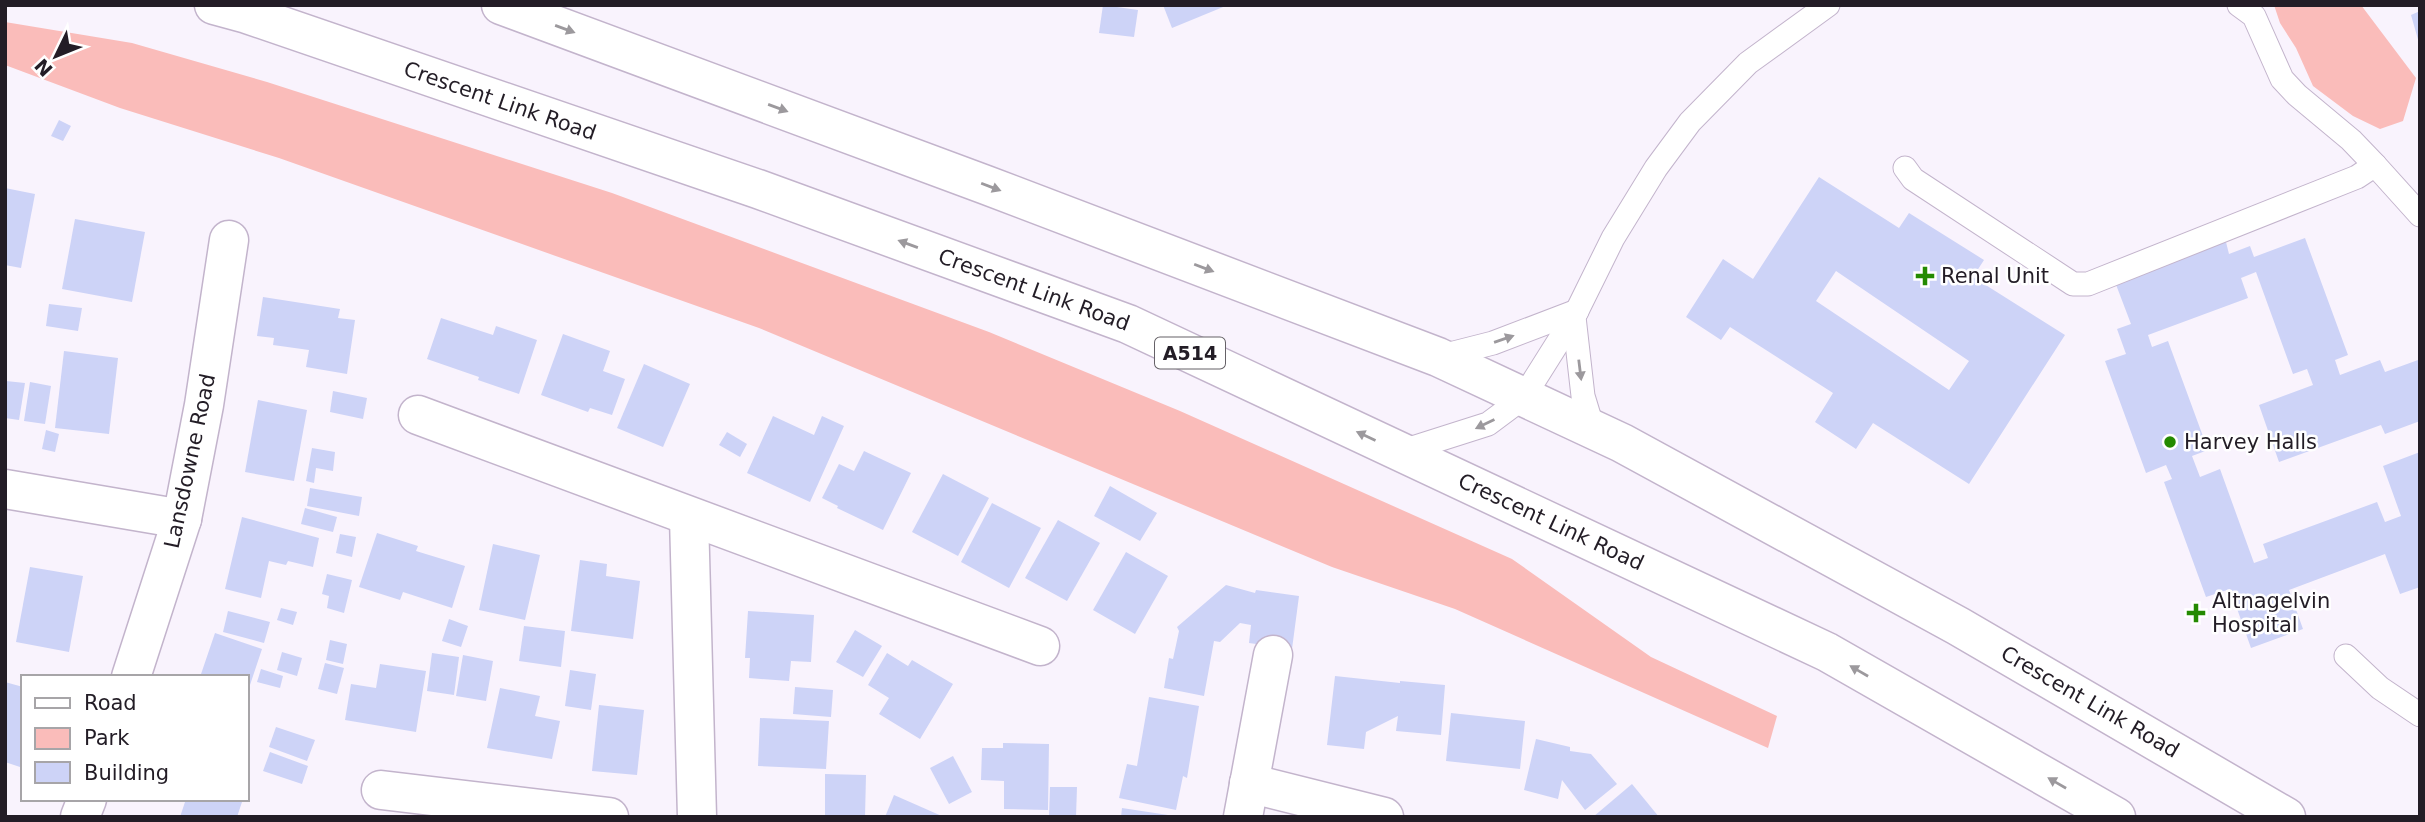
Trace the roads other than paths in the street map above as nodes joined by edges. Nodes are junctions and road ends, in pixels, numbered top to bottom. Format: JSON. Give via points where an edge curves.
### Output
{"nodes":[{"id":1,"x":215,"y":5,"type":"edge"},
{"id":2,"x":501,"y":5,"type":"edge"},
{"id":3,"x":1828,"y":5,"type":"edge"},
{"id":4,"x":2239,"y":5,"type":"edge"},
{"id":5,"x":2375,"y":165,"type":"junction"},
{"id":6,"x":1905,"y":169,"type":"dead end"},
{"id":7,"x":2420,"y":215,"type":"edge"},
{"id":8,"x":229,"y":240,"type":"dead end"},
{"id":9,"x":1575,"y":314,"type":"junction"},
{"id":10,"x":1438,"y":357,"type":"junction"},
{"id":11,"x":1522,"y":398,"type":"junction"},
{"id":12,"x":418,"y":415,"type":"dead end"},
{"id":13,"x":1593,"y":429,"type":"junction"},
{"id":14,"x":1400,"y":452,"type":"junction"},
{"id":15,"x":5,"y":489,"type":"edge"},
{"id":16,"x":689,"y":517,"type":"junction"},
{"id":17,"x":182,"y":519,"type":"junction"},
{"id":18,"x":1040,"y":646,"type":"dead end"},
{"id":19,"x":1273,"y":655,"type":"dead end"},
{"id":20,"x":2346,"y":656,"type":"dead end"},
{"id":21,"x":132,"y":675,"type":"edge"},
{"id":22,"x":2420,"y":715,"type":"edge"},
{"id":23,"x":380,"y":790,"type":"dead end"},
{"id":24,"x":1246,"y":800,"type":"edge"},
{"id":25,"x":609,"y":817,"type":"edge"},
{"id":26,"x":697,"y":817,"type":"edge"},
{"id":27,"x":1384,"y":817,"type":"edge"},
{"id":28,"x":2116,"y":817,"type":"edge"},
{"id":29,"x":2286,"y":817,"type":"edge"}],
"edges":[{"from":14,"to":1,"type":"main road","name":"Crescent Link Road","number":"A514","one_way":true,"via":[[1128,324],[758,189]]},
{"from":2,"to":10,"type":"main road","name":"Crescent Link Road","one_way":true},
{"from":3,"to":9,"type":"lane","via":[[1748,63],[1690,122],[1620,226]]},
{"from":4,"to":5,"type":"lane","via":[[2254,16],[2282,79]]},
{"from":5,"to":6,"type":"lane","via":[[2357,177],[2088,284],[2073,284],[1913,180]]},
{"from":5,"to":7,"type":"lane"},
{"from":8,"to":17,"type":"main road","name":"Lansdowne Road"},
{"from":10,"to":9,"type":"lane","one_way":true},
{"from":9,"to":11,"type":"lane"},
{"from":9,"to":13,"type":"lane","one_way":true,"via":[[1583,396]]},
{"from":10,"to":11,"type":"main road","name":"Crescent Link Road"},
{"from":11,"to":13,"type":"main road","name":"Crescent Link Road"},
{"from":11,"to":14,"type":"lane","one_way":true,"via":[[1488,424]]},
{"from":12,"to":16,"type":"main road"},
{"from":13,"to":29,"type":"main road","name":"Crescent Link Road","via":[[1958,626]]},
{"from":28,"to":14,"type":"main road","name":"Crescent Link Road","number":"A514","one_way":true,"via":[[1827,653]]},
{"from":15,"to":17,"type":"main road"},
{"from":16,"to":18,"type":"main road"},
{"from":16,"to":26,"type":"main road"},
{"from":17,"to":21,"type":"main road","name":"Lansdowne Road"},
{"from":19,"to":24,"type":"main road"},
{"from":20,"to":22,"type":"lane","via":[[2380,688]]},
{"from":23,"to":25,"type":"main road"},
{"from":24,"to":27,"type":"main road"}]}
